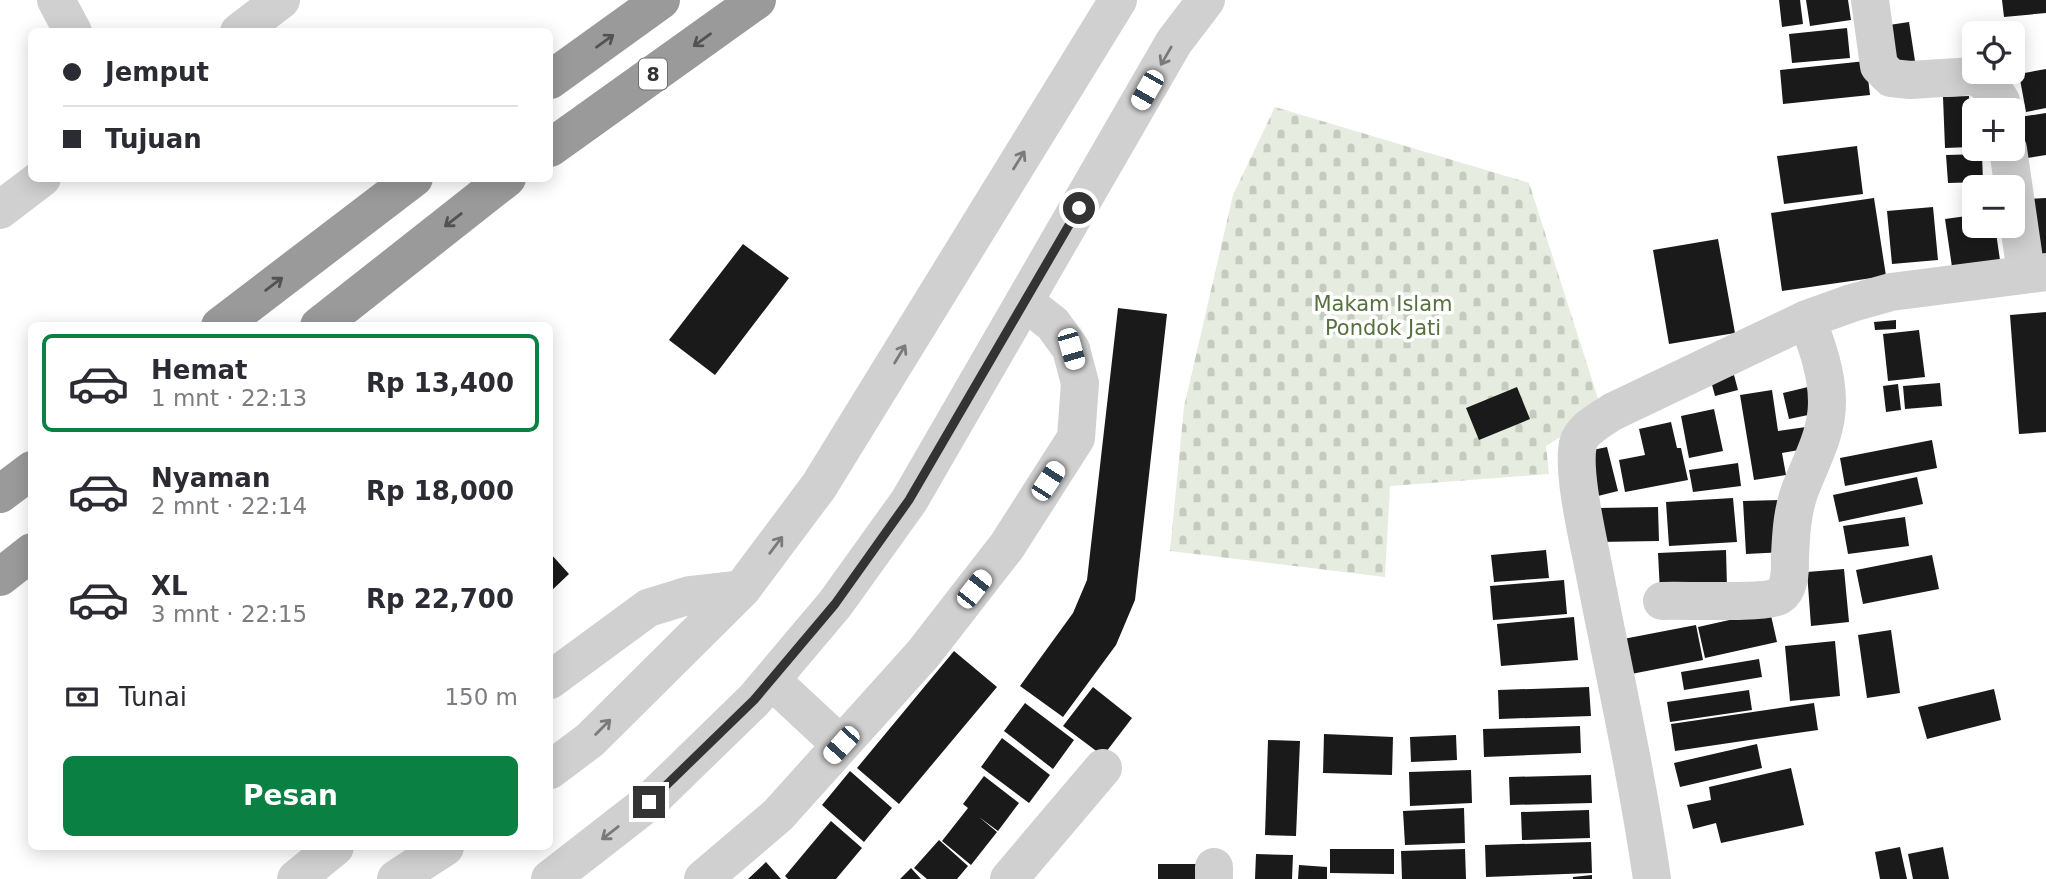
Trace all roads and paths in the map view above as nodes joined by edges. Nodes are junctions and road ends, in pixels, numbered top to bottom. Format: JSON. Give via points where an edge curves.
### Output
{"nodes":[{"id":1,"x":56,"y":0,"type":"edge"},
{"id":2,"x":281,"y":0,"type":"edge"},
{"id":3,"x":661,"y":0,"type":"edge"},
{"id":4,"x":757,"y":0,"type":"edge"},
{"id":5,"x":1118,"y":0,"type":"edge"},
{"id":6,"x":1206,"y":0,"type":"edge"},
{"id":7,"x":1870,"y":0,"type":"edge"},
{"id":8,"x":71,"y":28,"type":"edge"},
{"id":9,"x":244,"y":28,"type":"edge"},
{"id":10,"x":553,"y":78,"type":"edge"},
{"id":11,"x":1999,"y":98,"type":"edge"},
{"id":12,"x":553,"y":146,"type":"edge"},
{"id":13,"x":2011,"y":161,"type":"edge"},
{"id":14,"x":37,"y":182,"type":"edge"},
{"id":15,"x":409,"y":182,"type":"edge"},
{"id":16,"x":502,"y":182,"type":"edge"},
{"id":17,"x":0,"y":210,"type":"edge"},
{"id":18,"x":2036,"y":273,"type":"edge"},
{"id":19,"x":1025,"y":303,"type":"junction"},
{"id":20,"x":1807,"y":319,"type":"junction"},
{"id":21,"x":225,"y":322,"type":"edge"},
{"id":22,"x":324,"y":322,"type":"edge"},
{"id":23,"x":28,"y":473,"type":"edge"},
{"id":24,"x":0,"y":494,"type":"edge"},
{"id":25,"x":28,"y":555,"type":"edge"},
{"id":26,"x":0,"y":577,"type":"edge"},
{"id":27,"x":743,"y":589,"type":"junction"},
{"id":28,"x":1662,"y":601,"type":"dead end"},
{"id":29,"x":553,"y":678,"type":"edge"},
{"id":30,"x":771,"y":680,"type":"junction"},
{"id":31,"x":841,"y":745,"type":"junction"},
{"id":32,"x":553,"y":768,"type":"edge"},
{"id":33,"x":1103,"y":768,"type":"dead end"},
{"id":34,"x":331,"y":850,"type":"edge"},
{"id":35,"x":440,"y":850,"type":"edge"},
{"id":36,"x":296,"y":879,"type":"edge"},
{"id":37,"x":396,"y":879,"type":"edge"},
{"id":38,"x":550,"y":879,"type":"edge"},
{"id":39,"x":703,"y":879,"type":"edge"},
{"id":40,"x":1009,"y":879,"type":"edge"},
{"id":41,"x":1652,"y":879,"type":"edge"}],
"edges":[{"from":1,"to":8,"type":"street"},
{"from":2,"to":9,"type":"street"},
{"from":10,"to":3,"type":"highway","one_way":true},
{"from":4,"to":12,"type":"highway","number":"8","one_way":true},
{"from":27,"to":5,"type":"street","one_way":true,"via":[[820,486]]},
{"from":6,"to":19,"type":"street","one_way":true,"via":[[1174,42]]},
{"from":7,"to":11,"type":"street","via":[[1879,66],[1891,78],[1975,76]]},
{"from":13,"to":18,"type":"street"},
{"from":14,"to":17,"type":"street"},
{"from":21,"to":15,"type":"highway","one_way":true},
{"from":16,"to":22,"type":"highway","one_way":true},
{"from":18,"to":20,"type":"street","via":[[1891,292]]},
{"from":19,"to":30,"type":"street","via":[[909,500],[835,604]]},
{"from":19,"to":31,"type":"street","via":[[1053,324],[1071,349],[1080,383],[1076,438],[1007,546],[923,654]]},
{"from":20,"to":28,"type":"street","via":[[1819,350],[1827,404],[1825,426],[1791,529],[1789,581],[1783,592],[1766,599]]},
{"from":20,"to":41,"type":"street","via":[[1612,412],[1578,440],[1575,461]]},
{"from":23,"to":24,"type":"highway"},
{"from":25,"to":26,"type":"highway"},
{"from":27,"to":29,"type":"street","via":[[690,595],[648,608]]},
{"from":32,"to":27,"type":"street","one_way":true,"via":[[590,740]]},
{"from":30,"to":31,"type":"street"},
{"from":30,"to":38,"type":"street","one_way":true,"via":[[649,802]]},
{"from":31,"to":39,"type":"street","via":[[778,815]]},
{"from":33,"to":40,"type":"street"},
{"from":34,"to":36,"type":"street"},
{"from":35,"to":37,"type":"street"}]}
